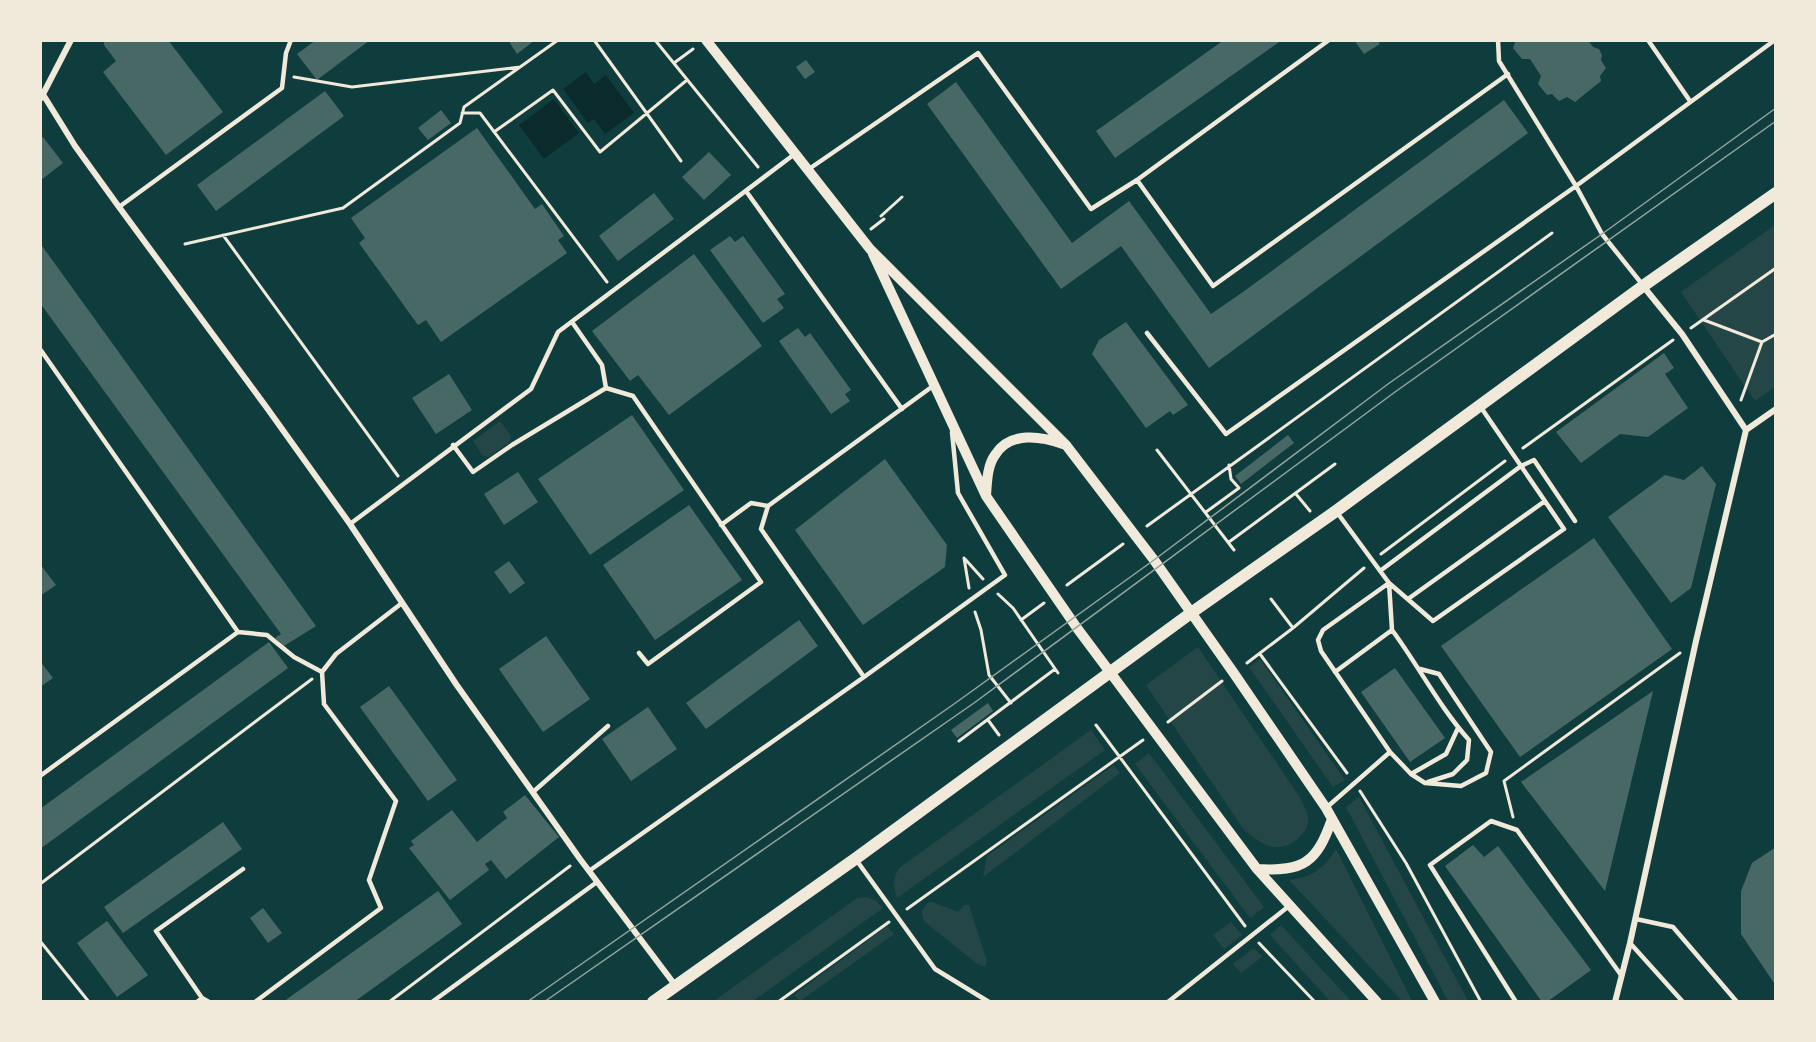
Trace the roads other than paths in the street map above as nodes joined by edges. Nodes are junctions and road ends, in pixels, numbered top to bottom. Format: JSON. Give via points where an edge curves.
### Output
{"nodes":[{"id":1,"x":71,"y":40,"type":"edge"},
{"id":2,"x":291,"y":40,"type":"edge"},
{"id":3,"x":706,"y":40,"type":"edge"},
{"id":4,"x":1329,"y":40,"type":"edge"},
{"id":5,"x":1498,"y":40,"type":"edge"},
{"id":6,"x":1648,"y":40,"type":"edge"},
{"id":7,"x":1775,"y":40,"type":"edge"},
{"id":8,"x":1508,"y":74,"type":"junction"},
{"id":9,"x":42,"y":98,"type":"edge"},
{"id":10,"x":1690,"y":101,"type":"junction"},
{"id":11,"x":796,"y":153,"type":"junction"},
{"id":12,"x":809,"y":170,"type":"junction"},
{"id":13,"x":1137,"y":180,"type":"junction"},
{"id":14,"x":1576,"y":186,"type":"junction"},
{"id":15,"x":746,"y":191,"type":"junction"},
{"id":16,"x":1776,"y":193,"type":"edge"},
{"id":17,"x":119,"y":207,"type":"junction"},
{"id":18,"x":870,"y":249,"type":"junction"},
{"id":19,"x":1643,"y":286,"type":"junction"},
{"id":20,"x":572,"y":322,"type":"junction"},
{"id":21,"x":1146,"y":333,"type":"dead end"},
{"id":22,"x":40,"y":349,"type":"edge"},
{"id":23,"x":933,"y":386,"type":"junction"},
{"id":24,"x":606,"y":388,"type":"junction"},
{"id":25,"x":1480,"y":406,"type":"junction"},
{"id":26,"x":902,"y":409,"type":"junction"},
{"id":27,"x":1776,"y":409,"type":"edge"},
{"id":28,"x":951,"y":425,"type":"junction"},
{"id":29,"x":1746,"y":430,"type":"junction"},
{"id":30,"x":453,"y":446,"type":"junction"},
{"id":31,"x":1066,"y":446,"type":"junction"},
{"id":32,"x":1521,"y":466,"type":"junction"},
{"id":33,"x":986,"y":496,"type":"junction"},
{"id":34,"x":1545,"y":501,"type":"junction"},
{"id":35,"x":768,"y":506,"type":"junction"},
{"id":36,"x":1336,"y":511,"type":"junction"},
{"id":37,"x":1575,"y":521,"type":"dead end"},
{"id":38,"x":350,"y":524,"type":"junction"},
{"id":39,"x":721,"y":525,"type":"junction"},
{"id":40,"x":1380,"y":571,"type":"junction"},
{"id":41,"x":1389,"y":583,"type":"junction"},
{"id":42,"x":1408,"y":599,"type":"junction"},
{"id":43,"x":402,"y":603,"type":"junction"},
{"id":44,"x":1191,"y":613,"type":"junction"},
{"id":45,"x":1392,"y":630,"type":"junction"},
{"id":46,"x":238,"y":632,"type":"junction"},
{"id":47,"x":639,"y":653,"type":"dead end"},
{"id":48,"x":1420,"y":669,"type":"junction"},
{"id":49,"x":322,"y":672,"type":"junction"},
{"id":50,"x":1111,"y":672,"type":"junction"},
{"id":51,"x":1335,"y":672,"type":"junction"},
{"id":52,"x":864,"y":677,"type":"junction"},
{"id":53,"x":608,"y":726,"type":"dead end"},
{"id":54,"x":1458,"y":728,"type":"junction"},
{"id":55,"x":1390,"y":752,"type":"junction"},
{"id":56,"x":1412,"y":774,"type":"junction"},
{"id":57,"x":40,"y":776,"type":"edge"},
{"id":58,"x":1425,"y":783,"type":"junction"},
{"id":59,"x":533,"y":792,"type":"junction"},
{"id":60,"x":1326,"y":808,"type":"junction"},
{"id":61,"x":1332,"y":819,"type":"junction"},
{"id":62,"x":855,"y":859,"type":"junction"},
{"id":63,"x":243,"y":869,"type":"dead end"},
{"id":64,"x":1257,"y":869,"type":"junction"},
{"id":65,"x":589,"y":871,"type":"junction"},
{"id":66,"x":597,"y":882,"type":"junction"},
{"id":67,"x":1289,"y":906,"type":"junction"},
{"id":68,"x":1636,"y":919,"type":"junction"},
{"id":69,"x":1630,"y":943,"type":"junction"},
{"id":70,"x":1621,"y":975,"type":"junction"},
{"id":71,"x":675,"y":985,"type":"junction"},
{"id":72,"x":202,"y":998,"type":"junction"},
{"id":73,"x":197,"y":1002,"type":"edge"},
{"id":74,"x":209,"y":1002,"type":"edge"},
{"id":75,"x":255,"y":1002,"type":"edge"},
{"id":76,"x":432,"y":1002,"type":"edge"},
{"id":77,"x":653,"y":1002,"type":"edge"},
{"id":78,"x":989,"y":1002,"type":"edge"},
{"id":79,"x":1168,"y":1002,"type":"edge"},
{"id":80,"x":1377,"y":1002,"type":"edge"},
{"id":81,"x":1435,"y":1002,"type":"edge"},
{"id":82,"x":1516,"y":1002,"type":"edge"},
{"id":83,"x":1615,"y":1002,"type":"edge"},
{"id":84,"x":1683,"y":1002,"type":"edge"},
{"id":85,"x":1737,"y":1002,"type":"edge"}],
"edges":[{"from":1,"to":9,"type":"street"},
{"from":2,"to":17,"type":"lane","via":[[282,88]]},
{"from":3,"to":11,"type":"street"},
{"from":4,"to":13,"type":"lane"},
{"from":5,"to":8,"type":"lane","via":[[1499,62]]},
{"from":6,"to":10,"type":"lane"},
{"from":7,"to":10,"type":"lane"},
{"from":8,"to":13,"type":"lane","via":[[1213,286]]},
{"from":8,"to":14,"type":"lane"},
{"from":9,"to":17,"type":"street"},
{"from":10,"to":14,"type":"lane"},
{"from":11,"to":12,"type":"street"},
{"from":11,"to":15,"type":"lane"},
{"from":12,"to":13,"type":"lane","via":[[978,53],[1091,209]]},
{"from":12,"to":18,"type":"street"},
{"from":14,"to":19,"type":"lane","via":[[1602,234]]},
{"from":14,"to":21,"type":"lane","via":[[1226,434]]},
{"from":15,"to":20,"type":"lane"},
{"from":15,"to":26,"type":"lane"},
{"from":16,"to":19,"type":"main road"},
{"from":17,"to":38,"type":"street"},
{"from":18,"to":23,"type":"street"},
{"from":18,"to":31,"type":"street"},
{"from":19,"to":25,"type":"main road"},
{"from":19,"to":29,"type":"street","via":[[1682,334]]},
{"from":20,"to":24,"type":"lane","via":[[602,365]]},
{"from":20,"to":30,"type":"lane","via":[[558,332],[531,389]]},
{"from":22,"to":46,"type":"lane"},
{"from":23,"to":26,"type":"lane"},
{"from":23,"to":28,"type":"street"},
{"from":24,"to":30,"type":"lane","via":[[473,472]]},
{"from":24,"to":39,"type":"lane","via":[[633,396]]},
{"from":25,"to":32,"type":"lane"},
{"from":25,"to":36,"type":"main road"},
{"from":26,"to":35,"type":"lane"},
{"from":27,"to":29,"type":"street"},
{"from":28,"to":33,"type":"street"},
{"from":28,"to":52,"type":"lane","via":[[958,493],[1005,575]]},
{"from":29,"to":68,"type":"street"},
{"from":30,"to":38,"type":"lane"},
{"from":31,"to":33,"type":"street","via":[[1026,436],[1003,445],[994,456]]},
{"from":31,"to":44,"type":"street"},
{"from":32,"to":34,"type":"lane"},
{"from":32,"to":37,"type":"lane","via":[[1533,460]]},
{"from":32,"to":40,"type":"lane"},
{"from":33,"to":50,"type":"street"},
{"from":34,"to":42,"type":"lane"},
{"from":34,"to":42,"type":"lane","via":[[1564,529],[1433,621]]},
{"from":35,"to":39,"type":"lane","via":[[751,503]]},
{"from":35,"to":52,"type":"lane","via":[[761,529]]},
{"from":36,"to":40,"type":"lane"},
{"from":36,"to":44,"type":"main road"},
{"from":38,"to":43,"type":"street"},
{"from":39,"to":47,"type":"lane","via":[[761,582],[648,664]]},
{"from":40,"to":41,"type":"lane"},
{"from":41,"to":42,"type":"lane"},
{"from":41,"to":45,"type":"lane"},
{"from":41,"to":51,"type":"lane","via":[[1323,630],[1318,640],[1321,651]]},
{"from":43,"to":49,"type":"lane","via":[[336,654]]},
{"from":43,"to":59,"type":"street"},
{"from":44,"to":50,"type":"main road"},
{"from":44,"to":60,"type":"street"},
{"from":45,"to":48,"type":"lane"},
{"from":45,"to":51,"type":"lane"},
{"from":46,"to":49,"type":"lane","via":[[267,635],[294,657]]},
{"from":46,"to":57,"type":"lane"},
{"from":48,"to":54,"type":"lane"},
{"from":48,"to":58,"type":"lane","via":[[1439,674],[1491,752],[1486,773],[1461,786]]},
{"from":49,"to":75,"type":"lane","via":[[324,704],[396,801],[369,880],[381,908]]},
{"from":50,"to":62,"type":"main road"},
{"from":50,"to":64,"type":"street"},
{"from":51,"to":55,"type":"lane"},
{"from":52,"to":65,"type":"lane"},
{"from":53,"to":59,"type":"lane"},
{"from":54,"to":56,"type":"lane","via":[[1446,754]]},
{"from":54,"to":58,"type":"lane","via":[[1469,740],[1467,760],[1454,774]]},
{"from":55,"to":56,"type":"lane"},
{"from":55,"to":60,"type":"lane"},
{"from":56,"to":58,"type":"lane"},
{"from":59,"to":65,"type":"street"},
{"from":60,"to":61,"type":"street"},
{"from":61,"to":64,"type":"street","via":[[1323,844],[1309,861],[1282,871]]},
{"from":61,"to":81,"type":"street"},
{"from":62,"to":71,"type":"main road"},
{"from":62,"to":78,"type":"lane","via":[[935,969]]},
{"from":63,"to":72,"type":"lane","via":[[156,931]]},
{"from":64,"to":67,"type":"street"},
{"from":65,"to":66,"type":"street"},
{"from":66,"to":71,"type":"street"},
{"from":66,"to":76,"type":"lane"},
{"from":67,"to":79,"type":"lane"},
{"from":67,"to":80,"type":"street"},
{"from":68,"to":69,"type":"street"},
{"from":68,"to":85,"type":"lane","via":[[1673,927]]},
{"from":69,"to":70,"type":"street"},
{"from":69,"to":84,"type":"lane"},
{"from":70,"to":82,"type":"lane","via":[[1517,830],[1491,821],[1430,865]]},
{"from":70,"to":83,"type":"street"},
{"from":71,"to":77,"type":"main road"},
{"from":72,"to":73,"type":"lane"},
{"from":72,"to":74,"type":"lane"}]}
